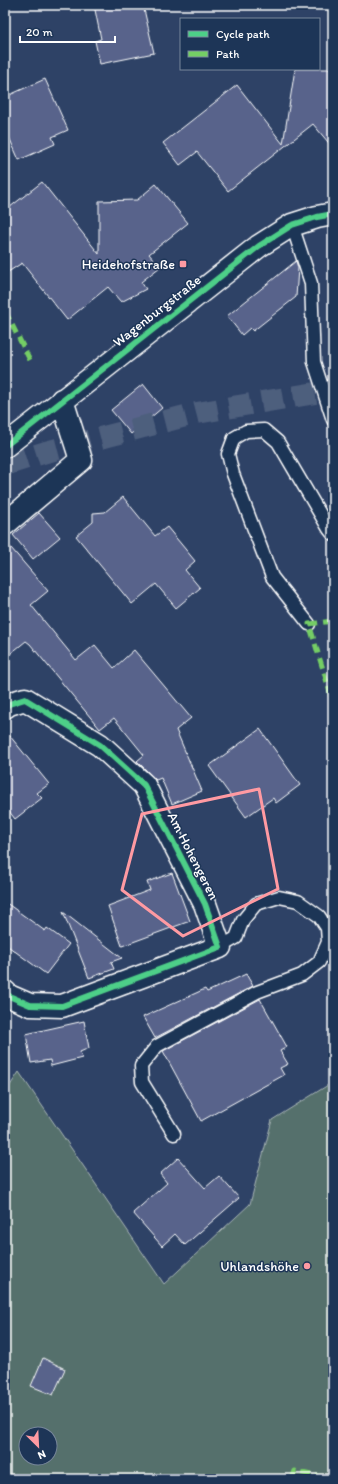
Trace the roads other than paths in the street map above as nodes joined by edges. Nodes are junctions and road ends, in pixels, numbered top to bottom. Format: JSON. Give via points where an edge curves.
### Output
{"nodes":[{"id":1,"x":333,"y":214,"type":"edge"},
{"id":2,"x":292,"y":224,"type":"junction"},
{"id":3,"x":62,"y":400,"type":"junction"},
{"id":4,"x":333,"y":420,"type":"edge"},
{"id":5,"x":5,"y":446,"type":"edge"},
{"id":6,"x":5,"y":524,"type":"edge"},
{"id":7,"x":333,"y":534,"type":"edge"},
{"id":8,"x":309,"y":624,"type":"dead end"},
{"id":9,"x":6,"y":704,"type":"edge"},
{"id":10,"x":220,"y":947,"type":"junction"},
{"id":11,"x":5,"y":992,"type":"edge"},
{"id":12,"x":174,"y":1134,"type":"dead end"}],
"edges":[{"from":1,"to":2,"type":"street","name":"Wagenburgstraße"},
{"from":2,"to":3,"type":"street","name":"Wagenburgstraße","via":[[259,246]]},
{"from":2,"to":4,"type":"lane","via":[[311,283],[314,362]]},
{"from":3,"to":5,"type":"street","name":"Wagenburgstraße"},
{"from":3,"to":6,"type":"street","via":[[82,460]]},
{"from":7,"to":8,"type":"lane","via":[[278,442],[264,430],[246,430],[234,438],[228,454],[233,474],[272,577]]},
{"from":9,"to":10,"type":"street","name":"Am Hohengeren","via":[[26,699],[100,745],[144,785],[205,904]]},
{"from":10,"to":11,"type":"street","via":[[62,1006],[30,1005]]},
{"from":10,"to":12,"type":"lane","via":[[236,938],[243,920],[256,904],[279,897],[298,901],[319,916],[327,928],[328,942],[320,962],[302,975],[257,992],[157,1046],[141,1066],[142,1082]]}]}
